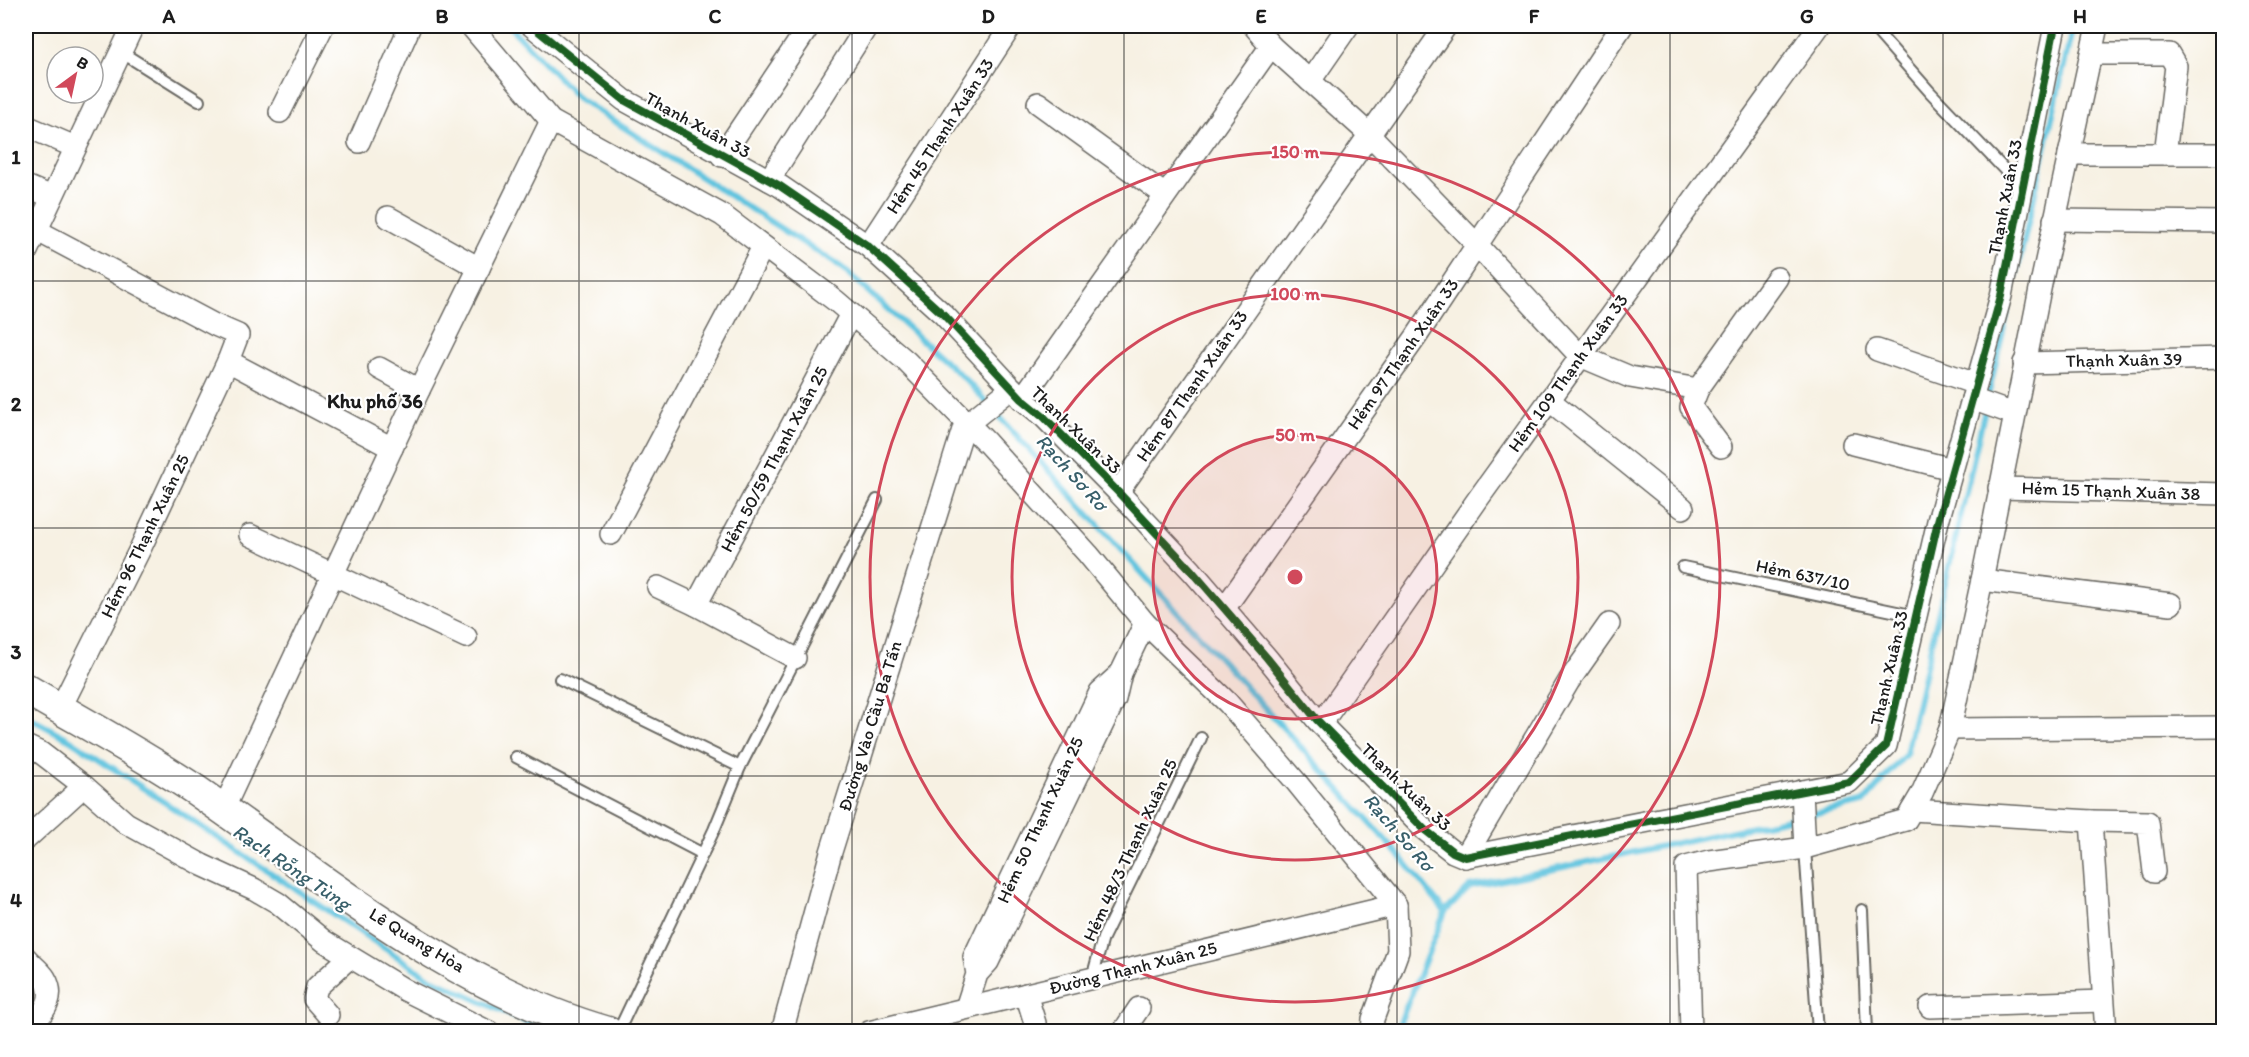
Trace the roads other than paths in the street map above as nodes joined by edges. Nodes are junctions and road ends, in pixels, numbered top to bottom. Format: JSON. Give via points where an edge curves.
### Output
{"nodes":[{"id":1,"x":133,"y":26,"type":"edge"},
{"id":2,"x":323,"y":26,"type":"edge"},
{"id":3,"x":410,"y":26,"type":"edge"},
{"id":4,"x":471,"y":26,"type":"edge"},
{"id":5,"x":531,"y":26,"type":"edge"},
{"id":6,"x":809,"y":26,"type":"edge"},
{"id":7,"x":867,"y":26,"type":"edge"},
{"id":8,"x":1011,"y":26,"type":"edge"},
{"id":9,"x":1254,"y":26,"type":"edge"},
{"id":10,"x":1348,"y":26,"type":"edge"},
{"id":11,"x":1446,"y":26,"type":"edge"},
{"id":12,"x":1622,"y":26,"type":"edge"},
{"id":13,"x":1819,"y":26,"type":"edge"},
{"id":14,"x":1872,"y":26,"type":"edge"},
{"id":15,"x":2055,"y":26,"type":"edge"},
{"id":16,"x":2097,"y":26,"type":"edge"},
{"id":17,"x":1271,"y":46,"type":"junction"},
{"id":18,"x":121,"y":52,"type":"junction"},
{"id":19,"x":2091,"y":54,"type":"junction"},
{"id":20,"x":1310,"y":81,"type":"junction"},
{"id":21,"x":199,"y":101,"type":"dead end"},
{"id":22,"x":1038,"y":103,"type":"dead end"},
{"id":23,"x":280,"y":112,"type":"dead end"},
{"id":24,"x":551,"y":121,"type":"junction"},
{"id":25,"x":26,"y":126,"type":"edge"},
{"id":26,"x":1369,"y":134,"type":"junction"},
{"id":27,"x":359,"y":142,"type":"dead end"},
{"id":28,"x":75,"y":147,"type":"junction"},
{"id":29,"x":2069,"y":154,"type":"junction"},
{"id":30,"x":2165,"y":154,"type":"junction"},
{"id":31,"x":2223,"y":154,"type":"edge"},
{"id":32,"x":722,"y":156,"type":"junction"},
{"id":33,"x":769,"y":180,"type":"junction"},
{"id":34,"x":26,"y":186,"type":"edge"},
{"id":35,"x":2022,"y":188,"type":"junction"},
{"id":36,"x":1166,"y":195,"type":"junction"},
{"id":37,"x":52,"y":197,"type":"junction"},
{"id":38,"x":388,"y":217,"type":"dead end"},
{"id":39,"x":2054,"y":220,"type":"junction"},
{"id":40,"x":2223,"y":222,"type":"edge"},
{"id":41,"x":36,"y":230,"type":"junction"},
{"id":42,"x":763,"y":246,"type":"junction"},
{"id":43,"x":868,"y":246,"type":"junction"},
{"id":44,"x":1478,"y":246,"type":"junction"},
{"id":45,"x":26,"y":252,"type":"edge"},
{"id":46,"x":479,"y":268,"type":"junction"},
{"id":47,"x":1777,"y":278,"type":"dead end"},
{"id":48,"x":851,"y":314,"type":"junction"},
{"id":49,"x":1877,"y":350,"type":"dead end"},
{"id":50,"x":1580,"y":356,"type":"junction"},
{"id":51,"x":2223,"y":358,"type":"edge"},
{"id":52,"x":228,"y":361,"type":"junction"},
{"id":53,"x":2024,"y":363,"type":"junction"},
{"id":54,"x":380,"y":368,"type":"dead end"},
{"id":55,"x":1698,"y":389,"type":"junction"},
{"id":56,"x":419,"y":390,"type":"junction"},
{"id":57,"x":1974,"y":391,"type":"junction"},
{"id":58,"x":1017,"y":394,"type":"junction"},
{"id":59,"x":1549,"y":400,"type":"junction"},
{"id":60,"x":2014,"y":414,"type":"junction"},
{"id":61,"x":965,"y":423,"type":"junction"},
{"id":62,"x":1853,"y":444,"type":"dead end"},
{"id":63,"x":1721,"y":447,"type":"dead end"},
{"id":64,"x":392,"y":448,"type":"junction"},
{"id":65,"x":1952,"y":469,"type":"junction"},
{"id":66,"x":1999,"y":488,"type":"junction"},
{"id":67,"x":1118,"y":492,"type":"junction"},
{"id":68,"x":2223,"y":494,"type":"edge"},
{"id":69,"x":877,"y":500,"type":"dead end"},
{"id":70,"x":1683,"y":508,"type":"dead end"},
{"id":71,"x":611,"y":534,"type":"dead end"},
{"id":72,"x":250,"y":535,"type":"dead end"},
{"id":73,"x":1683,"y":567,"type":"dead end"},
{"id":74,"x":333,"y":575,"type":"junction"},
{"id":75,"x":1982,"y":580,"type":"junction"},
{"id":76,"x":658,"y":587,"type":"dead end"},
{"id":77,"x":2171,"y":604,"type":"dead end"},
{"id":78,"x":696,"y":605,"type":"junction"},
{"id":79,"x":1224,"y":609,"type":"junction"},
{"id":80,"x":1916,"y":616,"type":"junction"},
{"id":81,"x":1145,"y":623,"type":"junction"},
{"id":82,"x":1609,"y":624,"type":"dead end"},
{"id":83,"x":466,"y":637,"type":"dead end"},
{"id":84,"x":795,"y":658,"type":"junction"},
{"id":85,"x":560,"y":679,"type":"dead end"},
{"id":86,"x":26,"y":689,"type":"edge"},
{"id":87,"x":60,"y":709,"type":"junction"},
{"id":88,"x":1322,"y":724,"type":"junction"},
{"id":89,"x":2223,"y":727,"type":"edge"},
{"id":90,"x":1950,"y":729,"type":"junction"},
{"id":91,"x":1202,"y":738,"type":"dead end"},
{"id":92,"x":26,"y":746,"type":"edge"},
{"id":93,"x":516,"y":757,"type":"dead end"},
{"id":94,"x":740,"y":767,"type":"junction"},
{"id":95,"x":84,"y":786,"type":"junction"},
{"id":96,"x":1802,"y":791,"type":"junction"},
{"id":97,"x":223,"y":810,"type":"junction"},
{"id":98,"x":1912,"y":810,"type":"junction"},
{"id":99,"x":2091,"y":821,"type":"junction"},
{"id":100,"x":26,"y":839,"type":"edge"},
{"id":101,"x":1805,"y":848,"type":"junction"},
{"id":102,"x":703,"y":855,"type":"junction"},
{"id":103,"x":1465,"y":857,"type":"junction"},
{"id":104,"x":2154,"y":872,"type":"dead end"},
{"id":105,"x":1396,"y":905,"type":"junction"},
{"id":106,"x":1862,"y":910,"type":"dead end"},
{"id":107,"x":26,"y":958,"type":"edge"},
{"id":108,"x":346,"y":962,"type":"junction"},
{"id":109,"x":1092,"y":978,"type":"junction"},
{"id":110,"x":1026,"y":994,"type":"junction"},
{"id":111,"x":2102,"y":1001,"type":"junction"},
{"id":112,"x":1930,"y":1007,"type":"dead end"},
{"id":113,"x":966,"y":1008,"type":"junction"},
{"id":114,"x":1139,"y":1008,"type":"dead end"},
{"id":115,"x":328,"y":1015,"type":"dead end"},
{"id":116,"x":27,"y":1032,"type":"edge"},
{"id":117,"x":489,"y":1032,"type":"edge"},
{"id":118,"x":608,"y":1032,"type":"edge"},
{"id":119,"x":618,"y":1032,"type":"edge"},
{"id":120,"x":782,"y":1032,"type":"edge"},
{"id":121,"x":869,"y":1032,"type":"edge"},
{"id":122,"x":1032,"y":1032,"type":"edge"},
{"id":123,"x":1123,"y":1032,"type":"edge"},
{"id":124,"x":1372,"y":1032,"type":"edge"},
{"id":125,"x":1691,"y":1032,"type":"edge"},
{"id":126,"x":1818,"y":1032,"type":"edge"},
{"id":127,"x":1867,"y":1032,"type":"edge"},
{"id":128,"x":2106,"y":1032,"type":"edge"}],
"edges":[{"from":1,"to":18,"type":"street"},
{"from":2,"to":23,"type":"street"},
{"from":3,"to":27,"type":"street"},
{"from":4,"to":24,"type":"street"},
{"from":5,"to":32,"type":"street","name":"Thạnh Xuân 33","via":[[624,100]]},
{"from":6,"to":32,"type":"street"},
{"from":7,"to":33,"type":"street"},
{"from":8,"to":43,"type":"street","name":"Hẻm 45 Thạnh Xuân 33"},
{"from":9,"to":17,"type":"street"},
{"from":10,"to":20,"type":"street"},
{"from":11,"to":26,"type":"street","name":"Hẻm 87 Thạnh Xuân 33"},
{"from":12,"to":44,"type":"street","name":"Hẻm 97 Thạnh Xuân 33"},
{"from":13,"to":50,"type":"street","name":"Hẻm 109 Thạnh Xuân 33"},
{"from":14,"to":35,"type":"lane"},
{"from":15,"to":35,"type":"street","name":"Thạnh Xuân 33"},
{"from":16,"to":19,"type":"street"},
{"from":17,"to":20,"type":"street"},
{"from":17,"to":36,"type":"street"},
{"from":18,"to":21,"type":"lane"},
{"from":18,"to":28,"type":"street"},
{"from":19,"to":29,"type":"street"},
{"from":19,"to":30,"type":"street","via":[[2169,54],[2176,66]]},
{"from":20,"to":26,"type":"street"},
{"from":22,"to":36,"type":"street"},
{"from":24,"to":42,"type":"street","via":[[722,215]]},
{"from":24,"to":46,"type":"street"},
{"from":25,"to":28,"type":"street"},
{"from":26,"to":44,"type":"street"},
{"from":26,"to":67,"type":"street","name":"Hẻm 87 Thạnh Xuân 33"},
{"from":28,"to":37,"type":"street"},
{"from":29,"to":30,"type":"street"},
{"from":29,"to":39,"type":"street"},
{"from":30,"to":31,"type":"street"},
{"from":32,"to":33,"type":"street","name":"Thạnh Xuân 33"},
{"from":33,"to":43,"type":"street","name":"Thạnh Xuân 33"},
{"from":34,"to":37,"type":"street"},
{"from":35,"to":57,"type":"street","name":"Thạnh Xuân 33","via":[[2001,296]]},
{"from":36,"to":58,"type":"street"},
{"from":37,"to":41,"type":"street"},
{"from":38,"to":46,"type":"street"},
{"from":39,"to":40,"type":"street"},
{"from":39,"to":53,"type":"street"},
{"from":41,"to":45,"type":"street"},
{"from":41,"to":52,"type":"street","name":"Hẻm 96 Thạnh Xuân 25","via":[[238,334]]},
{"from":42,"to":48,"type":"street"},
{"from":42,"to":71,"type":"street"},
{"from":43,"to":58,"type":"street","name":"Thạnh Xuân 33","via":[[944,315]]},
{"from":44,"to":50,"type":"street"},
{"from":44,"to":79,"type":"street","name":"Hẻm 97 Thạnh Xuân 33"},
{"from":46,"to":56,"type":"street"},
{"from":47,"to":55,"type":"street"},
{"from":48,"to":61,"type":"street","via":[[906,361]]},
{"from":48,"to":78,"type":"street","name":"Hẻm 50/59 Thạnh Xuân 25"},
{"from":49,"to":57,"type":"street"},
{"from":50,"to":55,"type":"street","via":[[1630,377]]},
{"from":50,"to":59,"type":"street","name":"Hẻm 109 Thạnh Xuân 33"},
{"from":51,"to":53,"type":"street","name":"Thạnh Xuân 39"},
{"from":52,"to":64,"type":"street"},
{"from":52,"to":87,"type":"street","name":"Hẻm 96 Thạnh Xuân 25"},
{"from":53,"to":60,"type":"street"},
{"from":54,"to":56,"type":"street"},
{"from":55,"to":63,"type":"street","via":[[1692,407]]},
{"from":56,"to":64,"type":"street"},
{"from":57,"to":60,"type":"street"},
{"from":57,"to":65,"type":"street","name":"Thạnh Xuân 33"},
{"from":58,"to":61,"type":"street"},
{"from":58,"to":67,"type":"street","name":"Thạnh Xuân 33"},
{"from":59,"to":70,"type":"street"},
{"from":59,"to":88,"type":"street","name":"Hẻm 109 Thạnh Xuân 33"},
{"from":60,"to":66,"type":"street"},
{"from":61,"to":81,"type":"street","via":[[1088,555]]},
{"from":61,"to":120,"type":"street","name":"Đường Vào Cầu Ba Tấn","via":[[831,852]]},
{"from":62,"to":65,"type":"street"},
{"from":64,"to":74,"type":"street"},
{"from":65,"to":80,"type":"street","name":"Thạnh Xuân 33"},
{"from":66,"to":68,"type":"street","name":"Hẻm 15 Thạnh Xuân 38"},
{"from":66,"to":75,"type":"street"},
{"from":67,"to":79,"type":"street","name":"Thạnh Xuân 33"},
{"from":69,"to":84,"type":"lane"},
{"from":72,"to":74,"type":"street"},
{"from":73,"to":80,"type":"lane","name":"Hẻm 637/10"},
{"from":74,"to":83,"type":"street"},
{"from":74,"to":97,"type":"street"},
{"from":75,"to":77,"type":"street"},
{"from":75,"to":90,"type":"street"},
{"from":76,"to":78,"type":"street"},
{"from":78,"to":84,"type":"street"},
{"from":79,"to":88,"type":"street","name":"Thạnh Xuân 33"},
{"from":80,"to":96,"type":"street","name":"Thạnh Xuân 33","via":[[1886,746],[1849,782]]},
{"from":81,"to":105,"type":"street","via":[[1228,703]]},
{"from":81,"to":113,"type":"street","name":"Hẻm 50 Thạnh Xuân 25","via":[[1121,673],[1115,699],[988,962],[976,974]]},
{"from":82,"to":103,"type":"street","via":[[1569,681]]},
{"from":84,"to":94,"type":"lane"},
{"from":85,"to":94,"type":"lane"},
{"from":86,"to":87,"type":"street","name":"Lê Quang Hòa"},
{"from":87,"to":97,"type":"street","name":"Lê Quang Hòa"},
{"from":88,"to":103,"type":"street","name":"Thạnh Xuân 33","via":[[1425,830]]},
{"from":89,"to":90,"type":"street"},
{"from":90,"to":98,"type":"street"},
{"from":91,"to":109,"type":"lane","name":"Hẻm 48/3 Thạnh Xuân 25","via":[[1103,938]]},
{"from":92,"to":95,"type":"street"},
{"from":93,"to":102,"type":"lane"},
{"from":94,"to":102,"type":"lane"},
{"from":95,"to":100,"type":"street"},
{"from":95,"to":108,"type":"street","via":[[126,823],[278,903]]},
{"from":96,"to":101,"type":"street"},
{"from":96,"to":103,"type":"street","name":"Thạnh Xuân 33"},
{"from":97,"to":118,"type":"street","name":"Lê Quang Hòa","via":[[420,945],[554,1015]]},
{"from":98,"to":99,"type":"street"},
{"from":98,"to":101,"type":"street","via":[[1906,820]]},
{"from":99,"to":104,"type":"street","via":[[2148,822]]},
{"from":99,"to":111,"type":"street"},
{"from":101,"to":125,"type":"street","via":[[1686,867]]},
{"from":101,"to":126,"type":"lane"},
{"from":102,"to":119,"type":"lane"},
{"from":105,"to":109,"type":"street","name":"Đường Thạnh Xuân 25"},
{"from":105,"to":124,"type":"street","via":[[1398,951],[1373,1019]]},
{"from":106,"to":127,"type":"lane"},
{"from":107,"to":116,"type":"street","via":[[45,979],[50,997],[44,1012]]},
{"from":108,"to":115,"type":"street","via":[[317,987],[314,999]]},
{"from":108,"to":117,"type":"street"},
{"from":109,"to":110,"type":"street","name":"Đường Thạnh Xuân 25"},
{"from":110,"to":113,"type":"street","name":"Đường Thạnh Xuân 25"},
{"from":110,"to":122,"type":"street","via":[[1035,1023]]},
{"from":111,"to":112,"type":"street"},
{"from":111,"to":128,"type":"street"},
{"from":113,"to":121,"type":"street","name":"Đường Thạnh Xuân 25"},
{"from":114,"to":123,"type":"street"}]}
